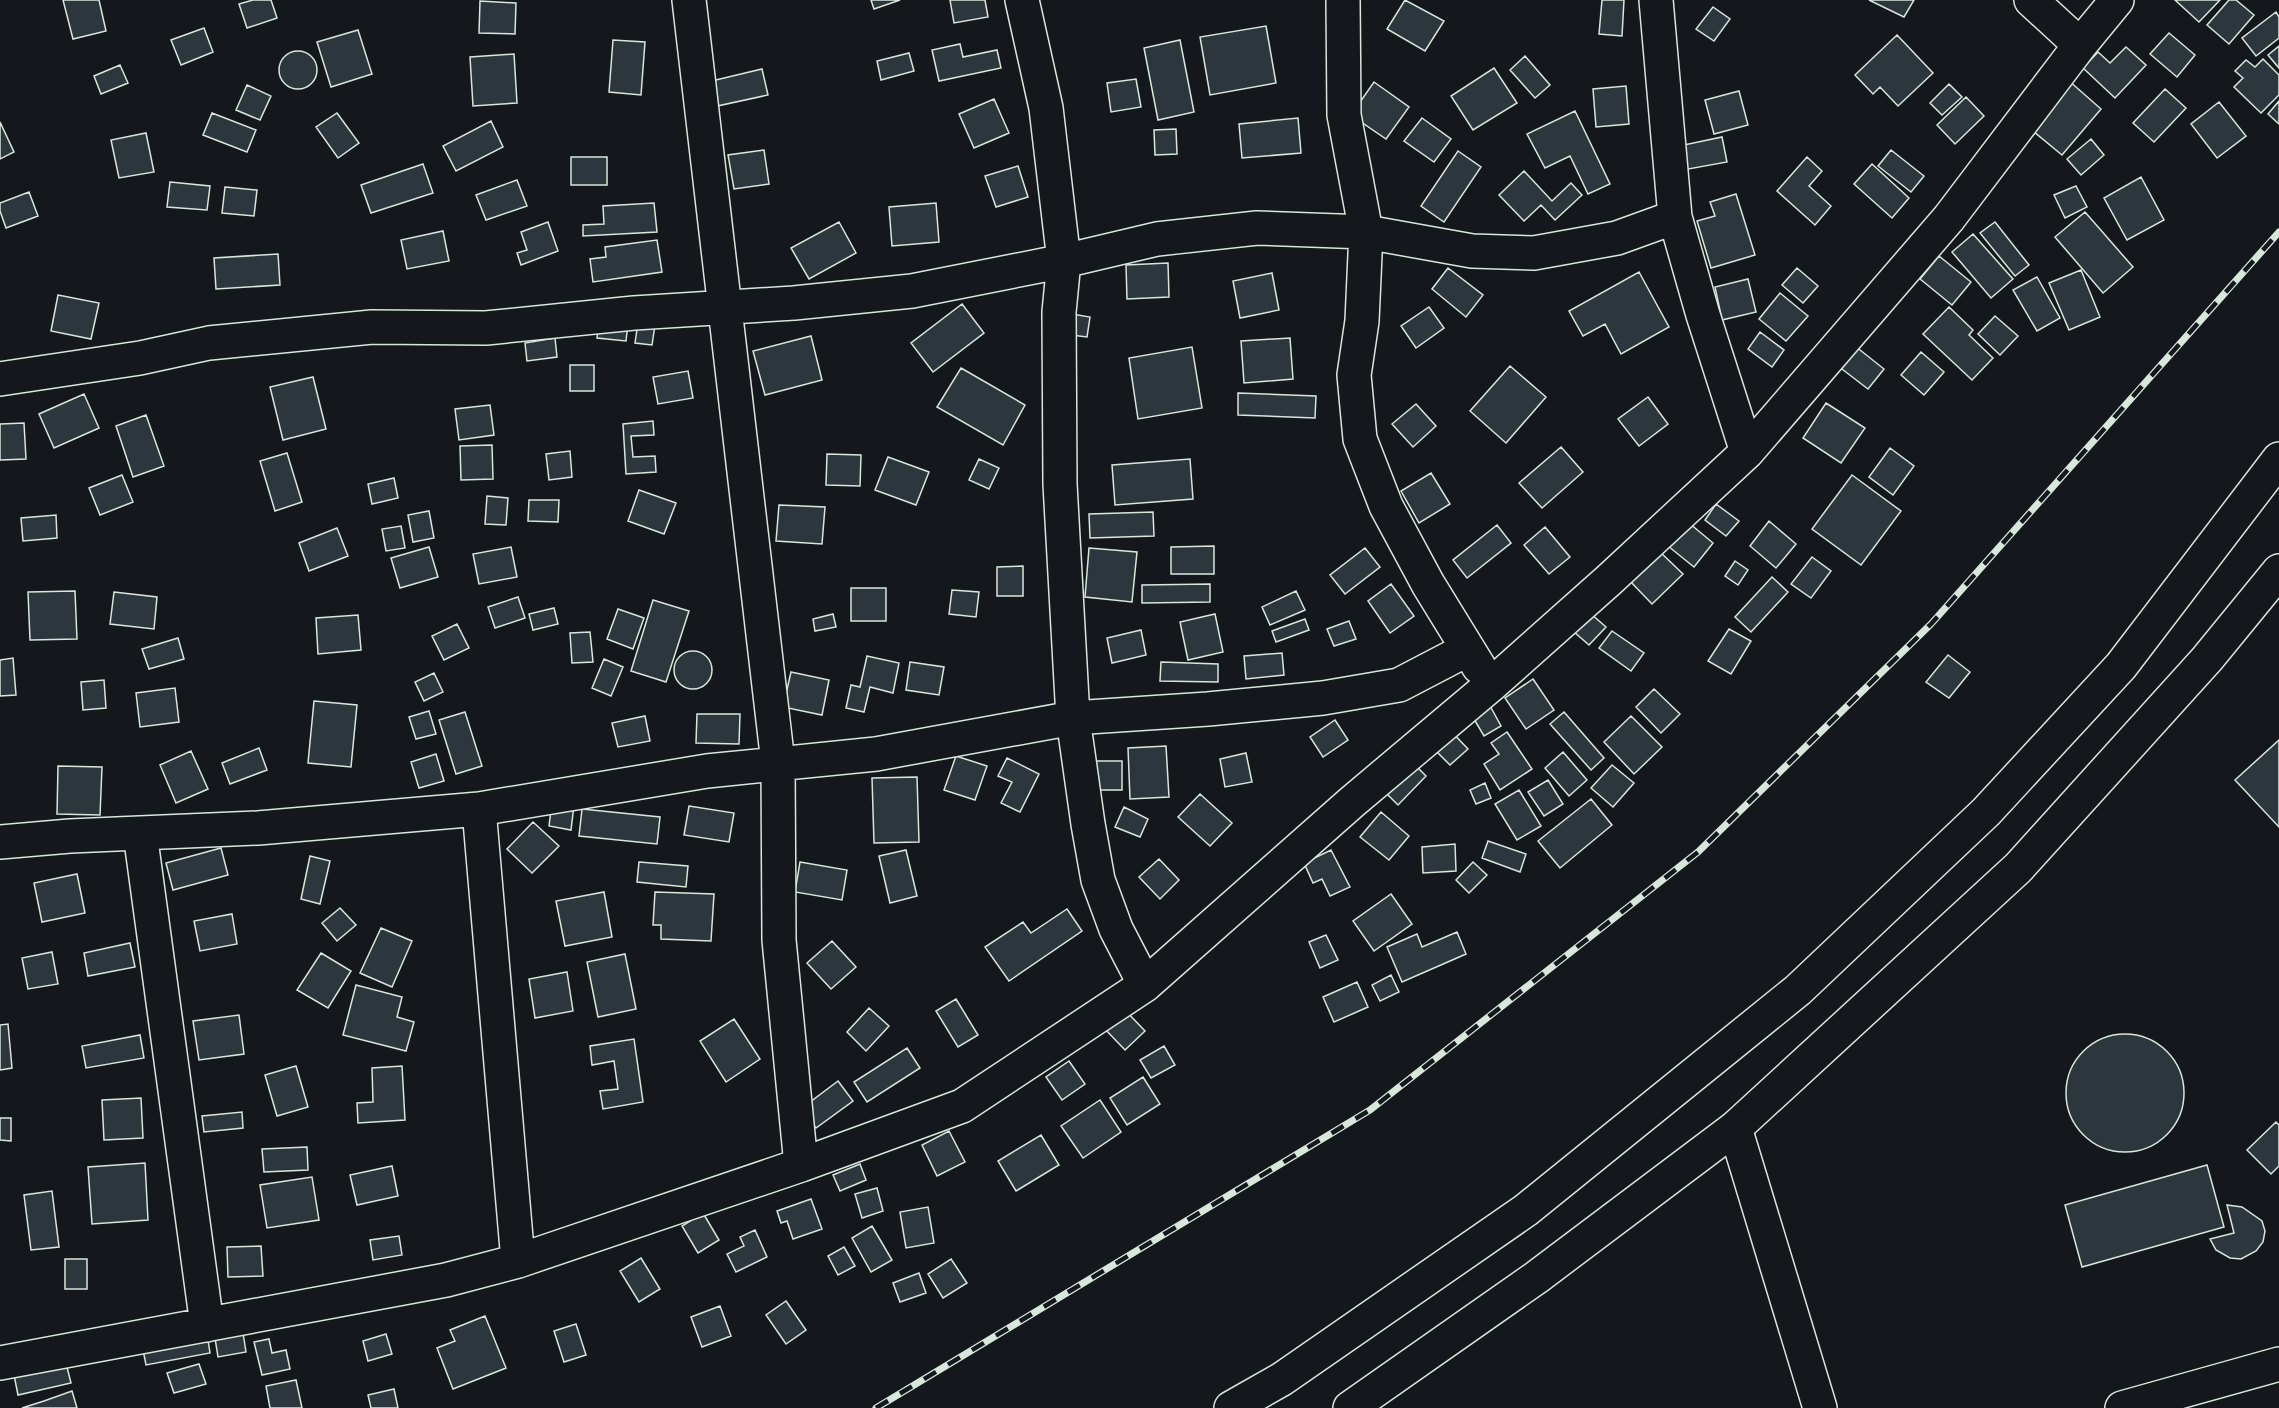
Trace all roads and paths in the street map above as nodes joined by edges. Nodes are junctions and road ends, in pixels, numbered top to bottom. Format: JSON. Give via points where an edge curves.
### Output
{"nodes":[{"id":1,"x":689,"y":0,"type":"edge"},
{"id":2,"x":1023,"y":0,"type":"edge"},
{"id":3,"x":1343,"y":0,"type":"edge"},
{"id":4,"x":1656,"y":0,"type":"edge"},
{"id":5,"x":2031,"y":0,"type":"edge"},
{"id":6,"x":2117,"y":0,"type":"edge"},
{"id":7,"x":2080,"y":45,"type":"junction"},
{"id":8,"x":1675,"y":218,"type":"junction"},
{"id":9,"x":1366,"y":232,"type":"junction"},
{"id":10,"x":1064,"y":261,"type":"junction"},
{"id":11,"x":725,"y":308,"type":"junction"},
{"id":12,"x":0,"y":379,"type":"edge"},
{"id":13,"x":1747,"y":452,"type":"junction"},
{"id":14,"x":2279,"y":459,"type":"edge"},
{"id":15,"x":2279,"y":571,"type":"edge"},
{"id":16,"x":1468,"y":649,"type":"junction"},
{"id":17,"x":1491,"y":685,"type":"junction"},
{"id":18,"x":1073,"y":718,"type":"junction"},
{"id":19,"x":778,"y":763,"type":"junction"},
{"id":20,"x":479,"y":809,"type":"junction"},
{"id":21,"x":140,"y":833,"type":"junction"},
{"id":22,"x":0,"y":842,"type":"edge"},
{"id":23,"x":1145,"y":986,"type":"junction"},
{"id":24,"x":1735,"y":1128,"type":"junction"},
{"id":25,"x":801,"y":1165,"type":"junction"},
{"id":26,"x":518,"y":1262,"type":"junction"},
{"id":27,"x":207,"y":1325,"type":"junction"},
{"id":28,"x":0,"y":1363,"type":"edge"},
{"id":29,"x":2279,"y":1364,"type":"edge"},
{"id":30,"x":1359,"y":1406,"type":"edge"},
{"id":31,"x":1232,"y":1408,"type":"edge"},
{"id":32,"x":1820,"y":1408,"type":"edge"},
{"id":33,"x":2122,"y":1408,"type":"edge"}],
"edges":[{"from":1,"to":11,"type":"main road"},
{"from":2,"to":10,"type":"main road","via":[[1046,108]]},
{"from":3,"to":9,"type":"main road","via":[[1344,115]]},
{"from":4,"to":8,"type":"main road"},
{"from":5,"to":7,"type":"main road"},
{"from":6,"to":7,"type":"main road"},
{"from":7,"to":13,"type":"main road","via":[[1949,218]]},
{"from":8,"to":9,"type":"main road","via":[[1617,237],[1534,253],[1472,251]]},
{"from":8,"to":13,"type":"main road"},
{"from":9,"to":10,"type":"main road","via":[[1257,228],[1157,239]]},
{"from":9,"to":16,"type":"main road","via":[[1362,321],[1353,375],[1360,439],[1386,506]]},
{"from":10,"to":11,"type":"main road","via":[[912,291]]},
{"from":10,"to":18,"type":"main road","via":[[1059,312],[1060,484]]},
{"from":11,"to":12,"type":"main road","via":[[486,328],[372,327],[209,343],[140,358]]},
{"from":11,"to":19,"type":"main road"},
{"from":13,"to":17,"type":"main road"},
{"from":14,"to":31,"type":"main road","via":[[2121,666],[1986,812],[1798,990],[1526,1210],[1282,1379]]},
{"from":15,"to":24,"type":"main road","via":[[2207,659],[2018,868]]},
{"from":16,"to":17,"type":"main road"},
{"from":16,"to":18,"type":"main road","via":[[1388,687],[1323,698]]},
{"from":17,"to":23,"type":"main road"},
{"from":18,"to":19,"type":"main road","via":[[876,754]]},
{"from":18,"to":23,"type":"main road","via":[[1098,880],[1116,929]]},
{"from":19,"to":20,"type":"main road"},
{"from":19,"to":25,"type":"main road","via":[[779,940]]},
{"from":20,"to":21,"type":"main road","via":[[270,827]]},
{"from":20,"to":26,"type":"main road"},
{"from":21,"to":22,"type":"main road"},
{"from":21,"to":27,"type":"main road"},
{"from":23,"to":25,"type":"main road","via":[[962,1106]]},
{"from":24,"to":30,"type":"main road","via":[[1538,1278]]},
{"from":24,"to":32,"type":"main road"},
{"from":25,"to":26,"type":"main road"},
{"from":26,"to":27,"type":"main road","via":[[446,1280]]},
{"from":27,"to":28,"type":"main road"},
{"from":29,"to":33,"type":"main road"}]}
